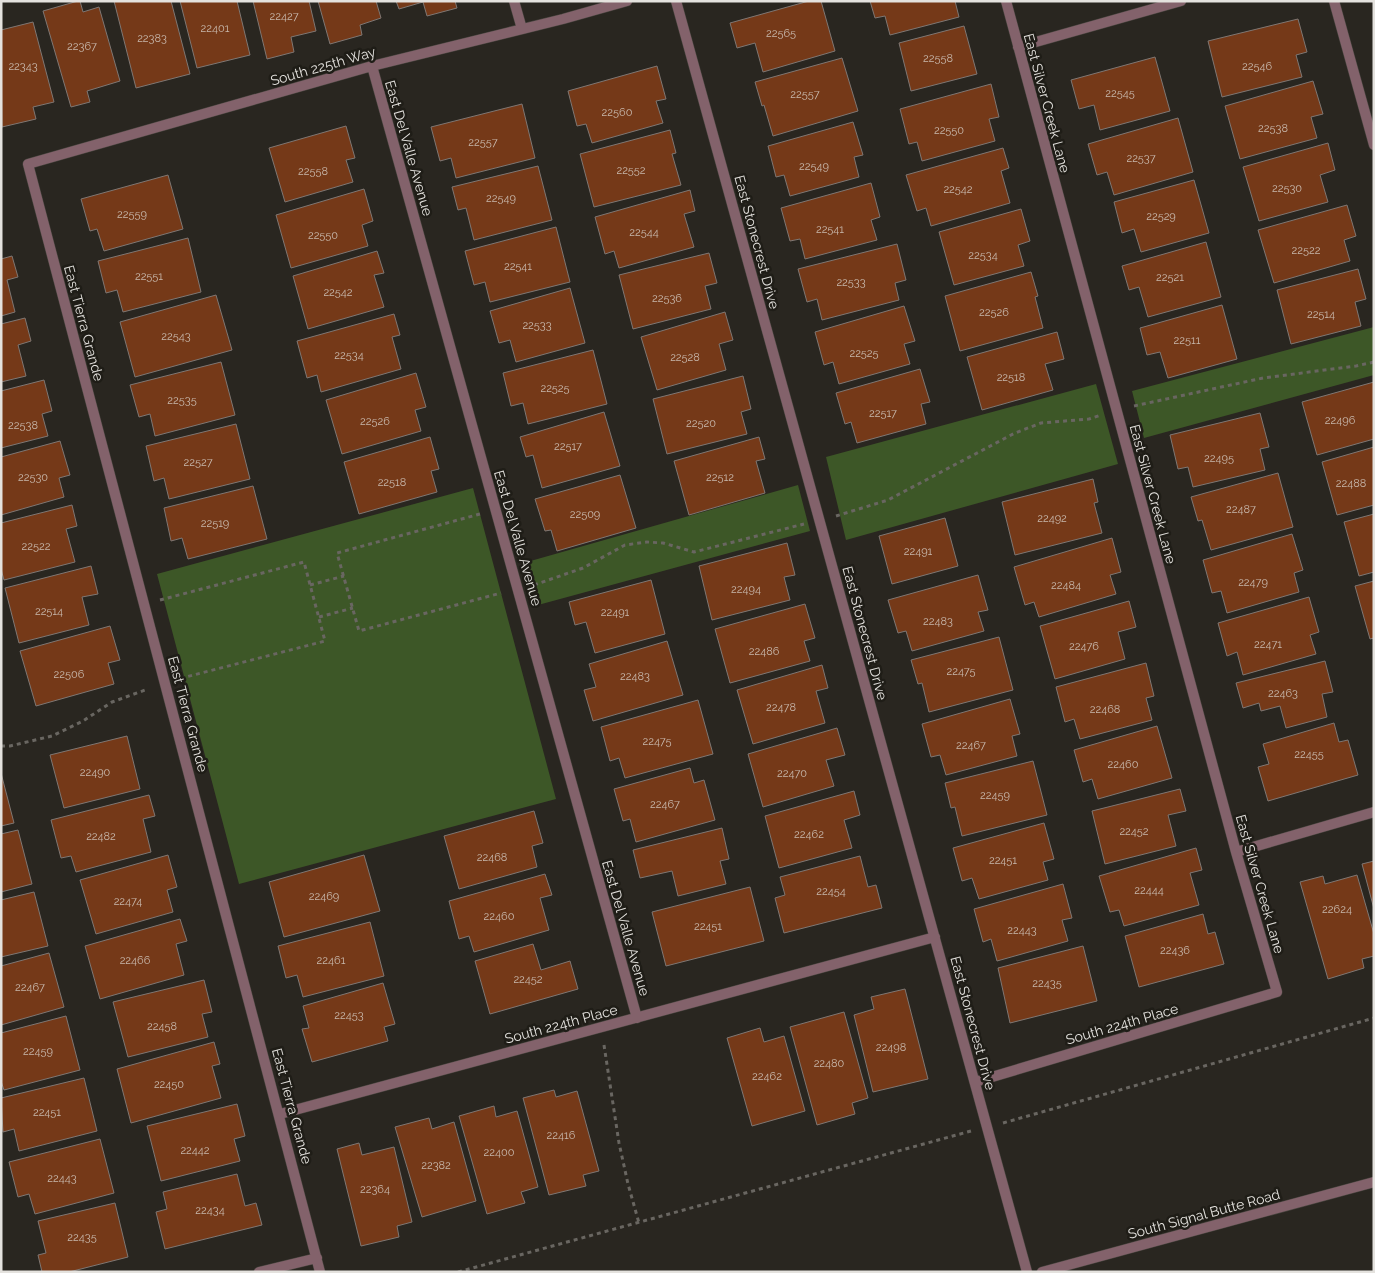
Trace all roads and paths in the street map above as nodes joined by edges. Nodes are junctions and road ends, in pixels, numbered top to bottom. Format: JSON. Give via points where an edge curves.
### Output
{"nodes":[{"id":1,"x":514,"y":1,"type":"edge"},
{"id":2,"x":627,"y":1,"type":"edge"},
{"id":3,"x":676,"y":1,"type":"edge"},
{"id":4,"x":1006,"y":1,"type":"edge"},
{"id":5,"x":1181,"y":1,"type":"edge"},
{"id":6,"x":1334,"y":1,"type":"edge"},
{"id":7,"x":522,"y":29,"type":"junction"},
{"id":8,"x":1018,"y":47,"type":"junction"},
{"id":9,"x":372,"y":66,"type":"junction"},
{"id":10,"x":1374,"y":145,"type":"edge"},
{"id":11,"x":28,"y":164,"type":"joint"},
{"id":12,"x":1374,"y":362,"type":"edge"},
{"id":13,"x":1116,"y":411,"type":"junction"},
{"id":14,"x":495,"y":510,"type":"junction"},
{"id":15,"x":820,"y":520,"type":"junction"},
{"id":16,"x":344,"y":576,"type":"junction"},
{"id":17,"x":310,"y":585,"type":"junction"},
{"id":18,"x":518,"y":590,"type":"junction"},
{"id":19,"x":145,"y":604,"type":"junction"},
{"id":20,"x":353,"y":608,"type":"junction"},
{"id":21,"x":319,"y":617,"type":"junction"},
{"id":22,"x":166,"y":683,"type":"junction"},
{"id":23,"x":1,"y":746,"type":"edge"},
{"id":24,"x":1374,"y":812,"type":"edge"},
{"id":25,"x":1236,"y":852,"type":"junction"},
{"id":26,"x":935,"y":937,"type":"junction"},
{"id":27,"x":1277,"y":992,"type":"joint"},
{"id":28,"x":637,"y":1018,"type":"junction"},
{"id":29,"x":1374,"y":1018,"type":"edge"},
{"id":30,"x":601,"y":1028,"type":"junction"},
{"id":31,"x":975,"y":1082,"type":"junction"},
{"id":32,"x":280,"y":1114,"type":"junction"},
{"id":33,"x":988,"y":1127,"type":"junction"},
{"id":34,"x":1374,"y":1182,"type":"edge"},
{"id":35,"x":639,"y":1223,"type":"junction"},
{"id":36,"x":317,"y":1258,"type":"junction"},
{"id":37,"x":259,"y":1272,"type":"edge"},
{"id":38,"x":320,"y":1272,"type":"edge"},
{"id":39,"x":458,"y":1272,"type":"edge"},
{"id":40,"x":1027,"y":1272,"type":"edge"},
{"id":41,"x":1042,"y":1272,"type":"edge"}],
"edges":[{"from":1,"to":7,"type":"street"},
{"from":2,"to":7,"type":"street","name":"South 225th Way"},
{"from":3,"to":15,"type":"street","name":"East Stonecrest Drive"},
{"from":4,"to":8,"type":"street","name":"East Silver Creek Lane"},
{"from":5,"to":8,"type":"street"},
{"from":6,"to":10,"type":"street"},
{"from":7,"to":9,"type":"street","name":"South 225th Way"},
{"from":8,"to":13,"type":"street","name":"East Silver Creek Lane"},
{"from":9,"to":11,"type":"street","name":"South 225th Way"},
{"from":9,"to":14,"type":"street","name":"East Del Valle Avenue"},
{"from":11,"to":19,"type":"street","name":"East Tierra Grande"},
{"from":12,"to":13,"type":"path","via":[[1263,378]]},
{"from":13,"to":15,"type":"path","via":[[1089,419],[1041,424],[1015,433],[888,500]]},
{"from":13,"to":25,"type":"street","name":"East Silver Creek Lane"},
{"from":14,"to":16,"type":"path","via":[[337,553]]},
{"from":14,"to":18,"type":"street","name":"East Del Valle Avenue"},
{"from":15,"to":18,"type":"path","via":[[694,552],[663,543],[625,545],[583,568]]},
{"from":15,"to":26,"type":"street","name":"East Stonecrest Drive"},
{"from":16,"to":17,"type":"path"},
{"from":16,"to":20,"type":"path"},
{"from":17,"to":19,"type":"path","via":[[304,562]]},
{"from":17,"to":21,"type":"path"},
{"from":18,"to":20,"type":"path","via":[[359,631]]},
{"from":18,"to":28,"type":"street","name":"East Del Valle Avenue"},
{"from":19,"to":22,"type":"street","name":"East Tierra Grande"},
{"from":20,"to":21,"type":"path"},
{"from":21,"to":22,"type":"path","via":[[325,641]]},
{"from":22,"to":23,"type":"path","via":[[112,702],[52,736]]},
{"from":22,"to":32,"type":"street","name":"East Tierra Grande"},
{"from":24,"to":25,"type":"street"},
{"from":25,"to":27,"type":"street","name":"East Silver Creek Lane"},
{"from":26,"to":28,"type":"street","name":"South 224th Place"},
{"from":26,"to":31,"type":"street","name":"East Stonecrest Drive"},
{"from":27,"to":31,"type":"street","name":"South 224th Place"},
{"from":28,"to":30,"type":"street","name":"South 224th Place"},
{"from":29,"to":33,"type":"path"},
{"from":30,"to":32,"type":"street","name":"South 224th Place"},
{"from":30,"to":35,"type":"path","via":[[619,1143]]},
{"from":31,"to":33,"type":"street","name":"East Stonecrest Drive"},
{"from":32,"to":36,"type":"street","name":"East Tierra Grande"},
{"from":33,"to":35,"type":"path"},
{"from":33,"to":40,"type":"street","name":"East Stonecrest Drive"},
{"from":34,"to":41,"type":"street","name":"South Signal Butte Road"},
{"from":35,"to":39,"type":"path"},
{"from":36,"to":37,"type":"street"},
{"from":36,"to":38,"type":"street","name":"East Tierra Grande"}]}
